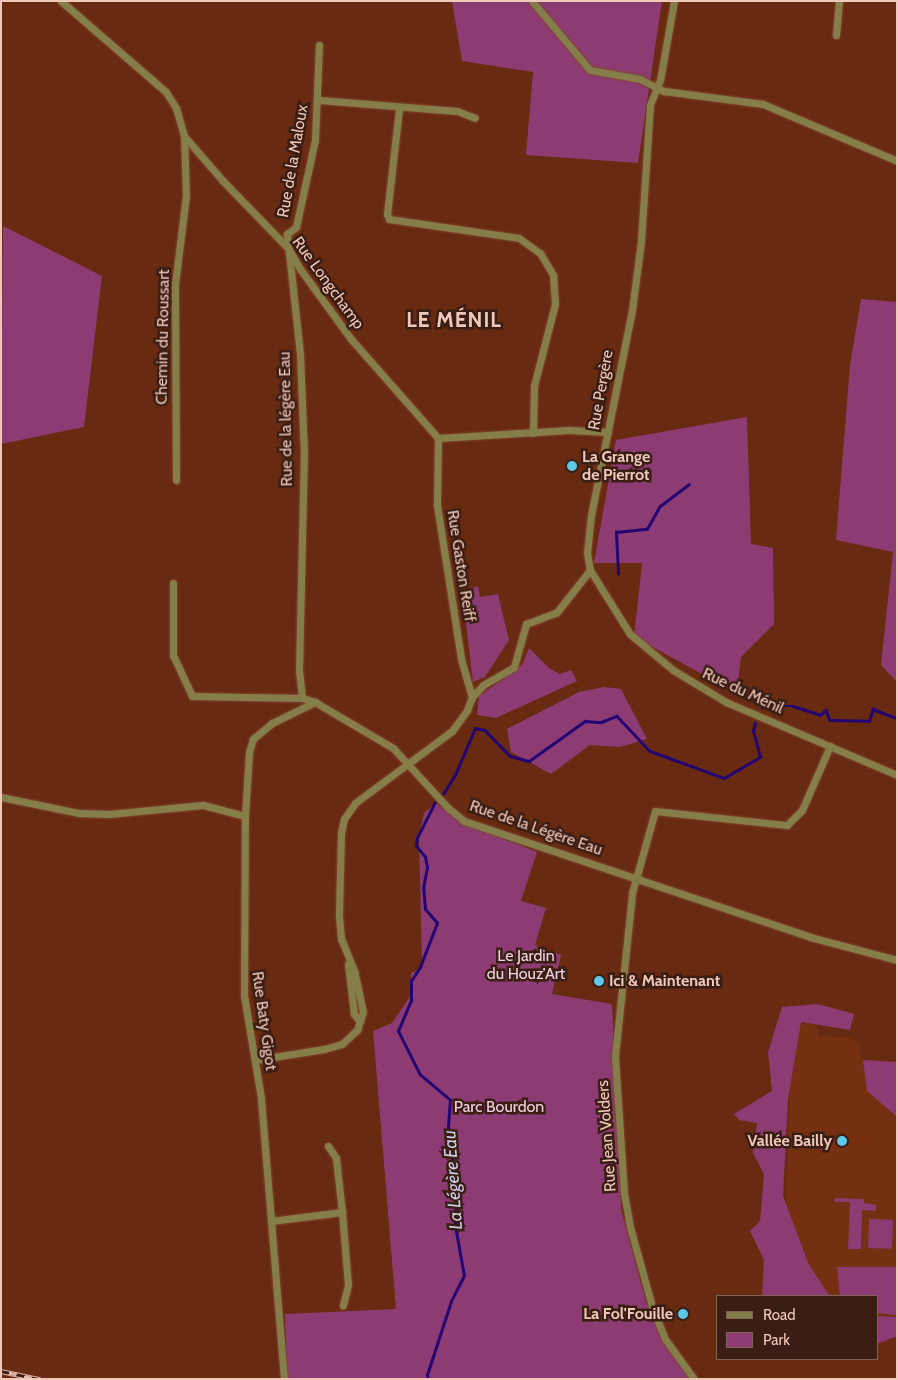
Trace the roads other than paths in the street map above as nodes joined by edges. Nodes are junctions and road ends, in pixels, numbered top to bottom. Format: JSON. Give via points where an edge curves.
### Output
{"nodes":[{"id":1,"x":61,"y":1,"type":"edge"},
{"id":2,"x":532,"y":1,"type":"edge"},
{"id":3,"x":674,"y":1,"type":"edge"},
{"id":4,"x":840,"y":1,"type":"edge"},
{"id":5,"x":836,"y":35,"type":"dead end"},
{"id":6,"x":319,"y":45,"type":"dead end"},
{"id":7,"x":654,"y":88,"type":"junction"},
{"id":8,"x":319,"y":100,"type":"junction"},
{"id":9,"x":399,"y":108,"type":"junction"},
{"id":10,"x":475,"y":118,"type":"dead end"},
{"id":11,"x":184,"y":136,"type":"junction"},
{"id":12,"x":897,"y":161,"type":"edge"},
{"id":13,"x":288,"y":248,"type":"junction"},
{"id":14,"x":608,"y":432,"type":"junction"},
{"id":15,"x":533,"y":433,"type":"junction"},
{"id":16,"x":438,"y":438,"type":"junction"},
{"id":17,"x":176,"y":480,"type":"dead end"},
{"id":18,"x":590,"y":570,"type":"junction"},
{"id":19,"x":173,"y":583,"type":"dead end"},
{"id":20,"x":472,"y":697,"type":"junction"},
{"id":21,"x":302,"y":698,"type":"junction"},
{"id":22,"x":315,"y":702,"type":"junction"},
{"id":23,"x":830,"y":746,"type":"junction"},
{"id":24,"x":408,"y":762,"type":"junction"},
{"id":25,"x":897,"y":776,"type":"edge"},
{"id":26,"x":1,"y":797,"type":"edge"},
{"id":27,"x":245,"y":816,"type":"junction"},
{"id":28,"x":636,"y":877,"type":"junction"},
{"id":29,"x":897,"y":960,"type":"edge"},
{"id":30,"x":255,"y":1060,"type":"junction"},
{"id":31,"x":328,"y":1146,"type":"dead end"},
{"id":32,"x":342,"y":1212,"type":"junction"},
{"id":33,"x":271,"y":1221,"type":"junction"},
{"id":34,"x":343,"y":1305,"type":"dead end"},
{"id":35,"x":284,"y":1379,"type":"edge"},
{"id":36,"x":694,"y":1379,"type":"edge"}],
"edges":[{"from":1,"to":11,"type":"street","name":"Rue Longchamp","via":[[166,92],[176,108]]},
{"from":2,"to":7,"type":"street","via":[[590,70],[640,79]]},
{"from":3,"to":7,"type":"street","name":"Rue Pergère","via":[[660,80]]},
{"from":4,"to":5,"type":"street"},
{"from":6,"to":8,"type":"street","name":"Rue de la Maloux"},
{"from":7,"to":12,"type":"street","via":[[763,104]]},
{"from":7,"to":14,"type":"street","name":"Rue Pergère","via":[[650,105],[641,241]]},
{"from":8,"to":9,"type":"street"},
{"from":8,"to":13,"type":"street","name":"Rue de la Maloux","via":[[302,202],[296,227],[287,234]]},
{"from":9,"to":10,"type":"street","via":[[457,111]]},
{"from":9,"to":15,"type":"street","via":[[389,219],[519,238],[540,253],[553,275],[555,304],[534,386]]},
{"from":11,"to":13,"type":"street","name":"Rue Longchamp","via":[[222,181]]},
{"from":11,"to":17,"type":"street","name":"Chemin du Roussart","via":[[186,204],[175,284]]},
{"from":13,"to":16,"type":"street","name":"Rue Longchamp","via":[[351,339]]},
{"from":13,"to":21,"type":"street","name":"Rue de la légère Eau","via":[[301,367],[304,454],[299,670]]},
{"from":14,"to":15,"type":"street"},
{"from":14,"to":18,"type":"street","name":"Rue Pergère","via":[[589,534]]},
{"from":15,"to":16,"type":"street"},
{"from":16,"to":20,"type":"street","name":"Rue Gaston Reiff","via":[[437,505],[461,659]]},
{"from":18,"to":20,"type":"street","via":[[557,612],[526,624],[514,667],[483,685]]},
{"from":18,"to":23,"type":"street","name":"Rue du Ménil","via":[[630,634],[673,670],[726,702]]},
{"from":19,"to":21,"type":"street","via":[[172,644],[188,693],[196,697]]},
{"from":20,"to":24,"type":"street","via":[[452,731]]},
{"from":21,"to":22,"type":"street","name":"Rue de la Légère Eau"},
{"from":22,"to":24,"type":"street","name":"Rue de la Légère Eau","via":[[394,748]]},
{"from":22,"to":27,"type":"street","name":"Rue Baty Gigot","via":[[261,729],[253,739],[249,752]]},
{"from":23,"to":25,"type":"street","name":"Rue du Ménil"},
{"from":23,"to":28,"type":"street","name":"Rue Jean Volders","via":[[802,810],[787,825],[655,811]]},
{"from":24,"to":28,"type":"street","name":"Rue de la Légère Eau","via":[[446,807],[464,821]]},
{"from":24,"to":30,"type":"street","via":[[355,803],[344,819],[341,833],[341,939],[348,964],[355,973],[363,1012],[357,1030],[342,1044]]},
{"from":26,"to":27,"type":"street","via":[[79,813],[109,814],[203,805]]},
{"from":27,"to":30,"type":"street","name":"Rue Baty Gigot","via":[[243,971]]},
{"from":28,"to":29,"type":"street","name":"Rue de la Légère Eau","via":[[810,937]]},
{"from":28,"to":36,"type":"street","name":"Rue Jean Volders","via":[[616,1031],[624,1193],[653,1310],[665,1339]]},
{"from":30,"to":33,"type":"street","name":"Rue Baty Gigot"},
{"from":31,"to":32,"type":"street","via":[[336,1158]]},
{"from":32,"to":33,"type":"street"},
{"from":32,"to":34,"type":"street","via":[[348,1285]]},
{"from":33,"to":35,"type":"street","name":"Rue Baty Gigot"}]}
